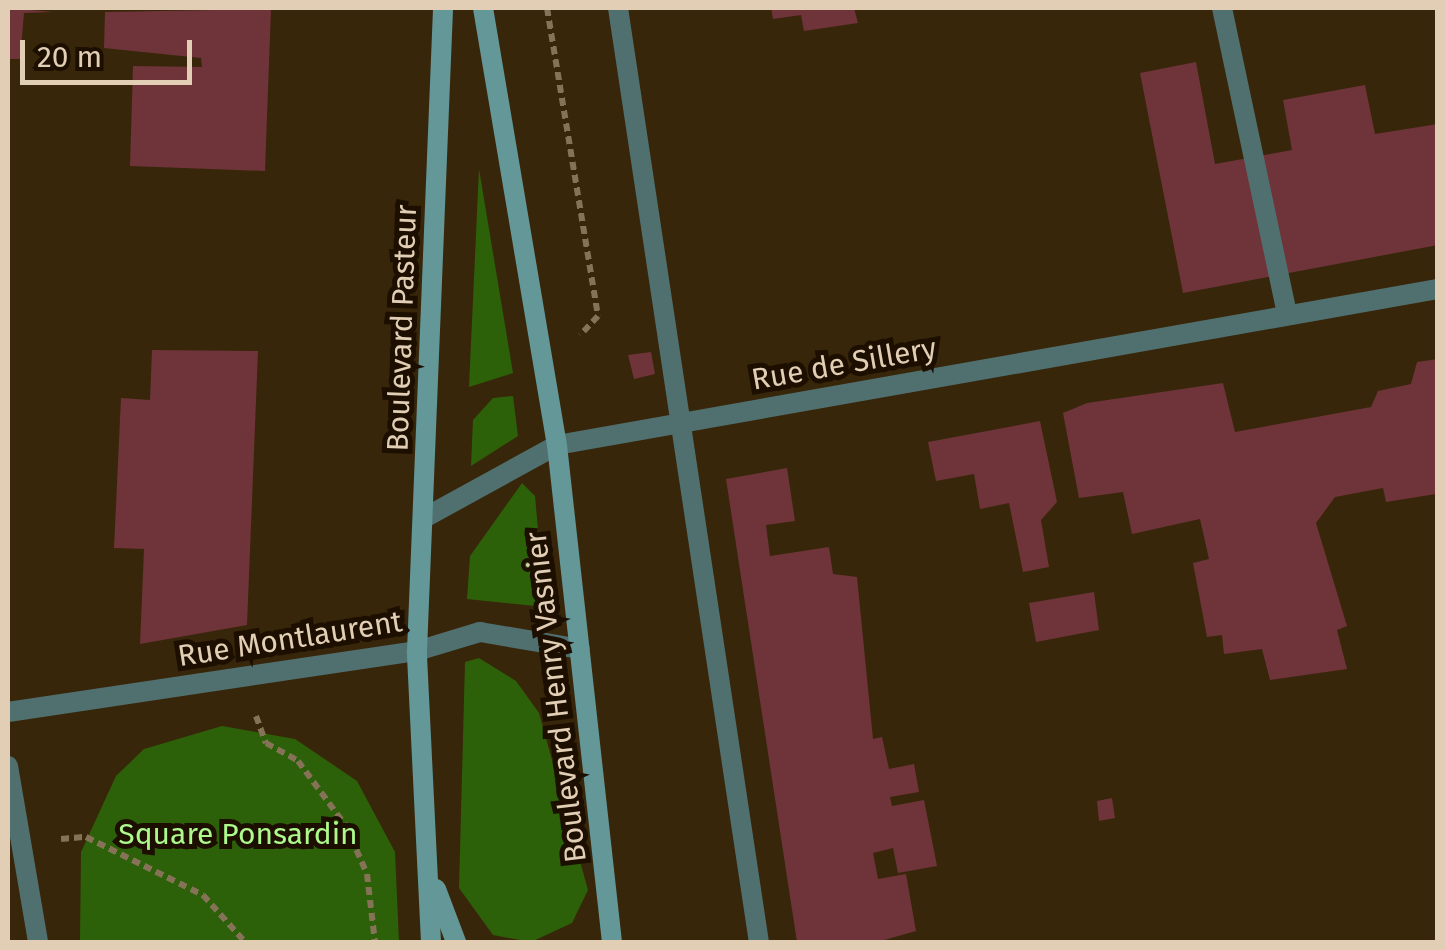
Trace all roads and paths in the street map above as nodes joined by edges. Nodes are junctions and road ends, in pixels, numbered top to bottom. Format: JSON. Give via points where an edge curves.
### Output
{"nodes":[{"id":1,"x":443,"y":8,"type":"edge"},
{"id":2,"x":483,"y":8,"type":"edge"},
{"id":3,"x":547,"y":8,"type":"edge"},
{"id":4,"x":618,"y":8,"type":"edge"},
{"id":5,"x":1222,"y":8,"type":"edge"},
{"id":6,"x":1438,"y":289,"type":"edge"},
{"id":7,"x":1287,"y":316,"type":"junction"},
{"id":8,"x":544,"y":371,"type":"junction"},
{"id":9,"x":679,"y":424,"type":"junction"},
{"id":10,"x":557,"y":446,"type":"junction"},
{"id":11,"x":426,"y":516,"type":"junction"},
{"id":12,"x":580,"y":649,"type":"junction"},
{"id":13,"x":417,"y":651,"type":"junction"},
{"id":14,"x":240,"y":677,"type":"junction"},
{"id":15,"x":8,"y":712,"type":"edge"},
{"id":16,"x":8,"y":766,"type":"edge"},
{"id":17,"x":20,"y":841,"type":"junction"},
{"id":18,"x":430,"y":873,"type":"junction"},
{"id":19,"x":38,"y":942,"type":"edge"},
{"id":20,"x":245,"y":942,"type":"edge"},
{"id":21,"x":375,"y":942,"type":"edge"},
{"id":22,"x":432,"y":942,"type":"edge"},
{"id":23,"x":456,"y":942,"type":"edge"},
{"id":24,"x":612,"y":942,"type":"edge"},
{"id":25,"x":758,"y":942,"type":"edge"}],
"edges":[{"from":1,"to":11,"type":"main road","name":"Boulevard Pasteur"},
{"from":2,"to":8,"type":"main road"},
{"from":3,"to":8,"type":"path","via":[[598,316]]},
{"from":4,"to":9,"type":"street"},
{"from":5,"to":7,"type":"street"},
{"from":6,"to":7,"type":"street","name":"Rue de Sillery"},
{"from":7,"to":9,"type":"street","name":"Rue de Sillery"},
{"from":8,"to":10,"type":"main road"},
{"from":9,"to":10,"type":"street","name":"Rue de Sillery"},
{"from":9,"to":25,"type":"street"},
{"from":10,"to":11,"type":"street","name":"Rue de Sillery"},
{"from":10,"to":12,"type":"main road","name":"Boulevard Henry Vasnier"},
{"from":11,"to":13,"type":"main road","name":"Boulevard Pasteur"},
{"from":12,"to":13,"type":"street","name":"Rue Montlaurent","via":[[480,632]]},
{"from":12,"to":24,"type":"main road","name":"Boulevard Henry Vasnier"},
{"from":13,"to":14,"type":"street","name":"Rue Montlaurent"},
{"from":13,"to":18,"type":"main road","name":"Boulevard Pasteur"},
{"from":14,"to":15,"type":"street","name":"Rue Montlaurent"},
{"from":14,"to":21,"type":"path","via":[[266,742],[298,761],[346,826],[368,874]]},
{"from":16,"to":17,"type":"street"},
{"from":17,"to":19,"type":"street"},
{"from":17,"to":20,"type":"path","via":[[86,837],[203,895]]},
{"from":18,"to":22,"type":"main road","name":"Boulevard Pasteur"},
{"from":18,"to":23,"type":"main road"}]}
